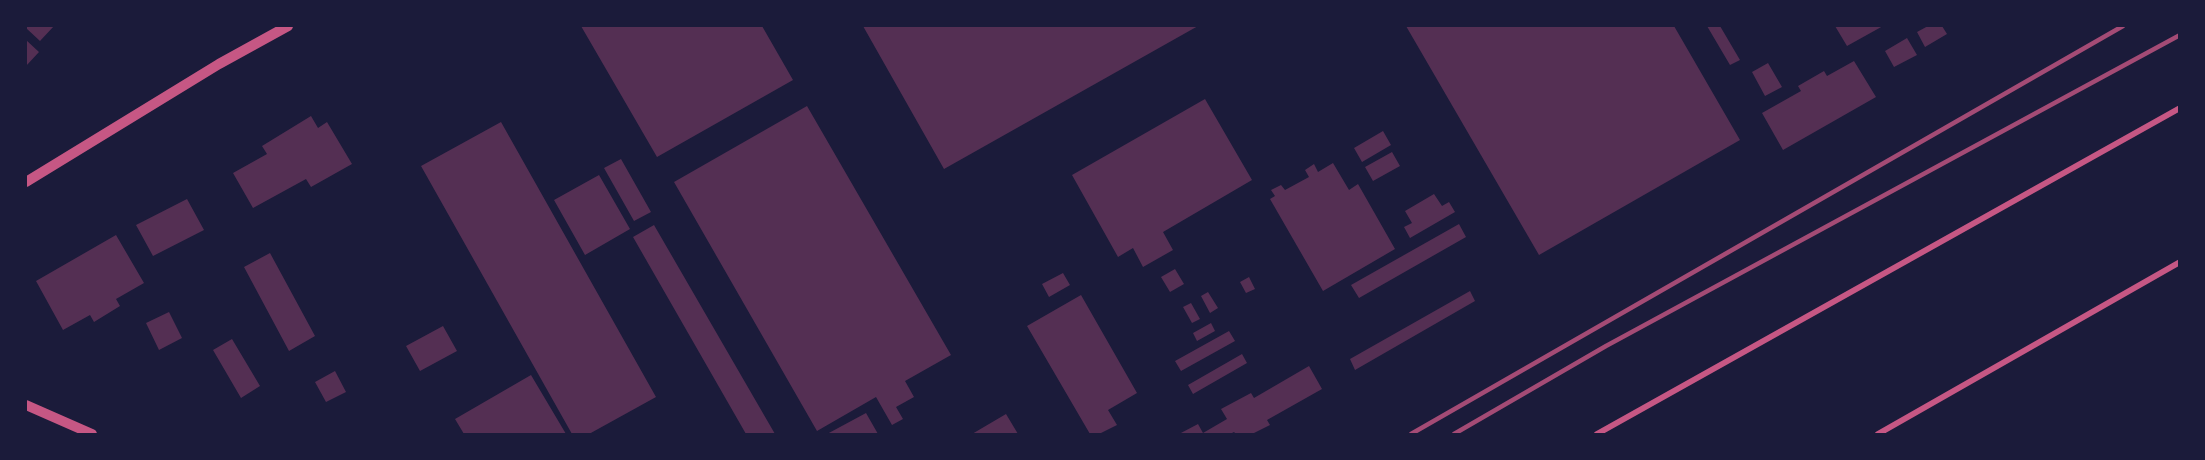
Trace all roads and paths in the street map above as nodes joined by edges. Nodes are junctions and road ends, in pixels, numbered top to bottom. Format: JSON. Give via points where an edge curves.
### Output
{"nodes":[{"id":1,"x":288,"y":26,"type":"edge"},
{"id":2,"x":2180,"y":108,"type":"edge"},
{"id":3,"x":26,"y":182,"type":"edge"},
{"id":4,"x":2180,"y":262,"type":"edge"},
{"id":5,"x":26,"y":405,"type":"edge"},
{"id":6,"x":92,"y":435,"type":"edge"},
{"id":7,"x":1597,"y":435,"type":"edge"},
{"id":8,"x":1878,"y":435,"type":"edge"}],
"edges":[{"from":1,"to":3,"type":"street"},
{"from":2,"to":7,"type":"street"},
{"from":4,"to":8,"type":"street"},
{"from":5,"to":6,"type":"street"}]}
